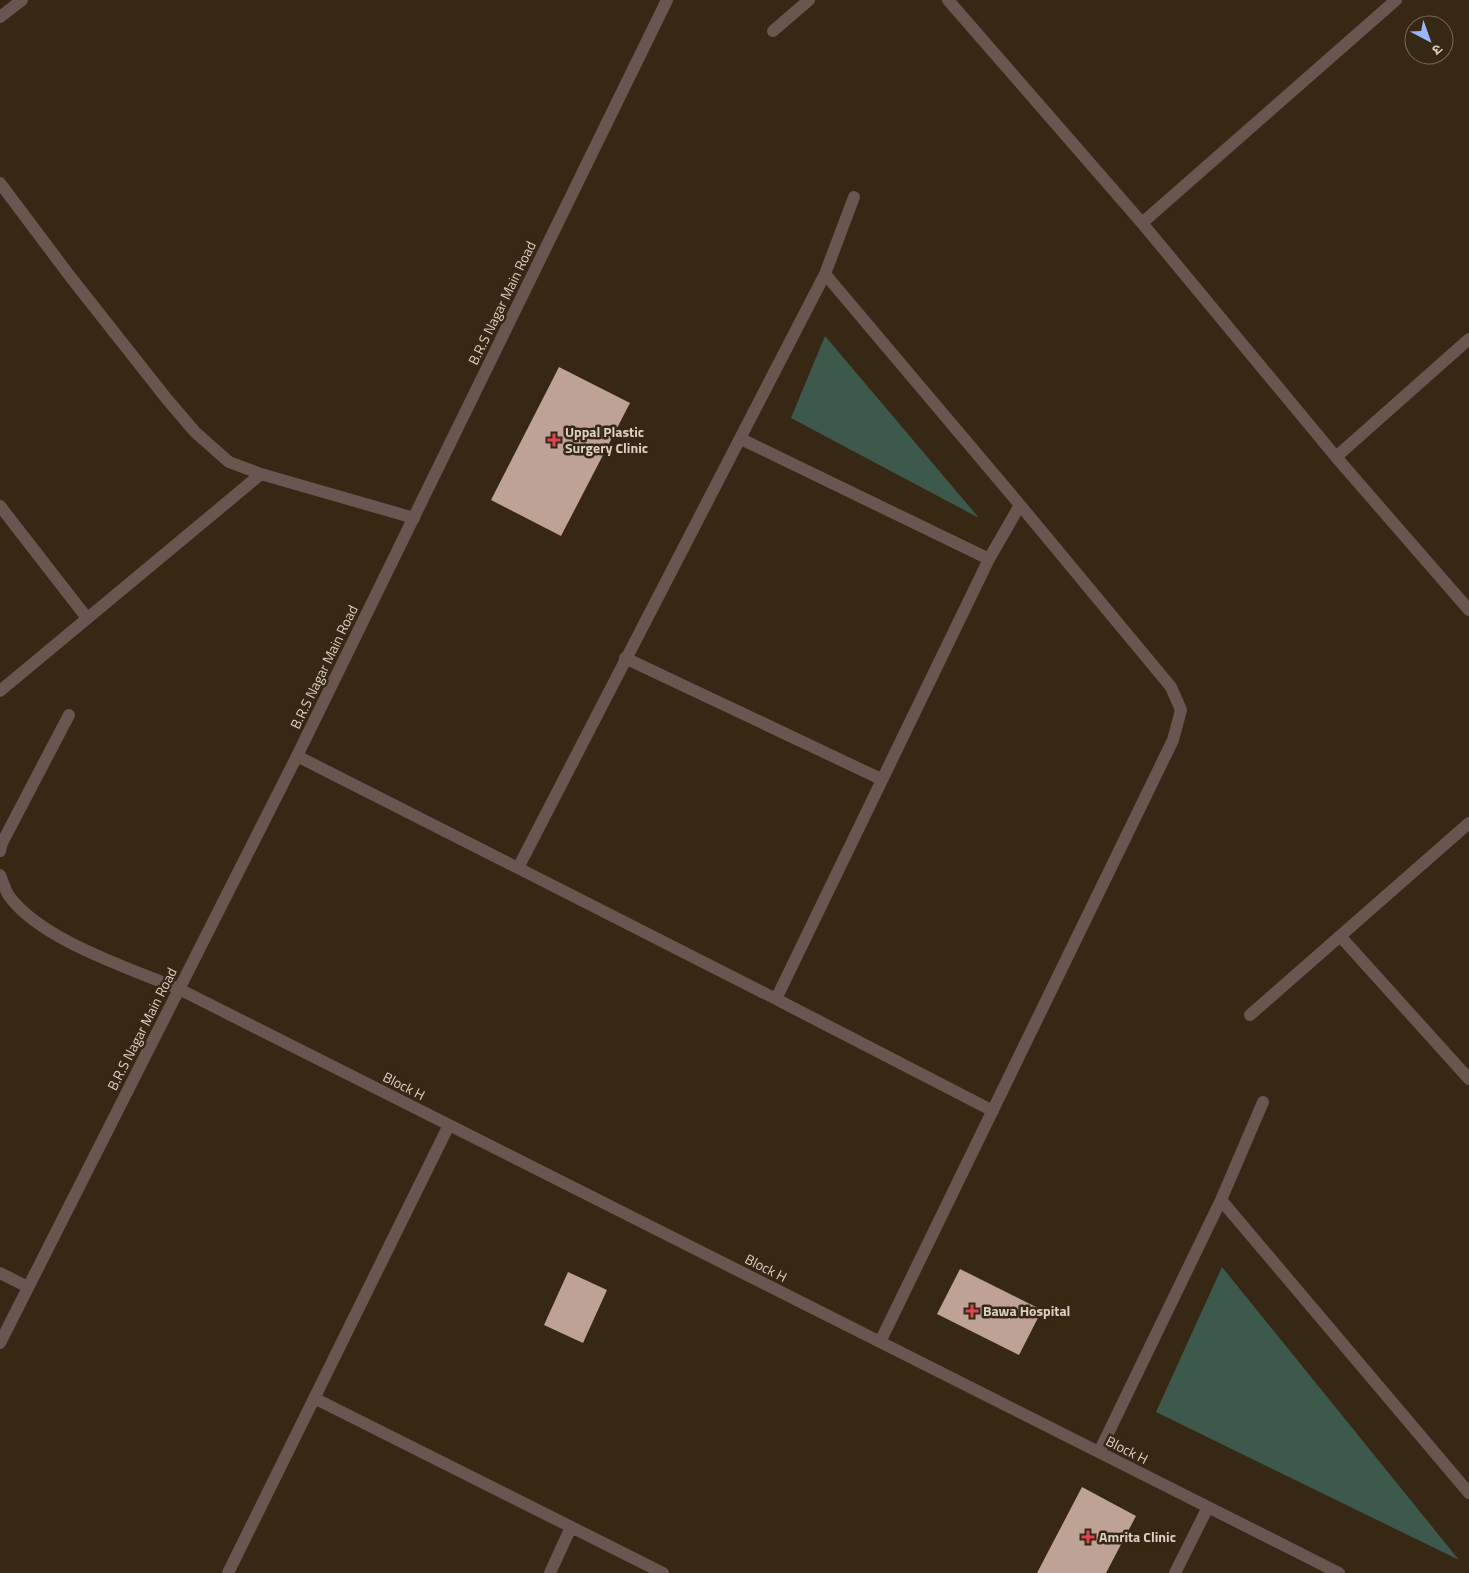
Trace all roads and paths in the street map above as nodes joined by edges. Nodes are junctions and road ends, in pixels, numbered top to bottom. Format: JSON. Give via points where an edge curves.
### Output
{"nodes":[{"id":1,"x":22,"y":0,"type":"edge"},
{"id":2,"x":667,"y":0,"type":"edge"},
{"id":3,"x":810,"y":0,"type":"edge"},
{"id":4,"x":1396,"y":0,"type":"edge"},
{"id":5,"x":952,"y":1,"type":"edge"},
{"id":6,"x":0,"y":17,"type":"edge"},
{"id":7,"x":772,"y":31,"type":"dead end"},
{"id":8,"x":0,"y":183,"type":"edge"},
{"id":9,"x":854,"y":196,"type":"dead end"},
{"id":10,"x":1142,"y":223,"type":"junction"},
{"id":11,"x":825,"y":274,"type":"junction"},
{"id":12,"x":1469,"y":339,"type":"edge"},
{"id":13,"x":741,"y":439,"type":"junction"},
{"id":14,"x":1336,"y":457,"type":"junction"},
{"id":15,"x":261,"y":474,"type":"junction"},
{"id":16,"x":1020,"y":505,"type":"junction"},
{"id":17,"x":0,"y":506,"type":"edge"},
{"id":18,"x":414,"y":518,"type":"junction"},
{"id":19,"x":989,"y":559,"type":"junction"},
{"id":20,"x":1469,"y":610,"type":"edge"},
{"id":21,"x":87,"y":618,"type":"junction"},
{"id":22,"x":626,"y":658,"type":"junction"},
{"id":23,"x":0,"y":692,"type":"edge"},
{"id":24,"x":69,"y":715,"type":"dead end"},
{"id":25,"x":297,"y":756,"type":"junction"},
{"id":26,"x":881,"y":780,"type":"junction"},
{"id":27,"x":1469,"y":823,"type":"edge"},
{"id":28,"x":0,"y":851,"type":"edge"},
{"id":29,"x":518,"y":868,"type":"junction"},
{"id":30,"x":0,"y":875,"type":"edge"},
{"id":31,"x":4,"y":892,"type":"edge"},
{"id":32,"x":1340,"y":936,"type":"junction"},
{"id":33,"x":179,"y":989,"type":"junction"},
{"id":34,"x":776,"y":998,"type":"junction"},
{"id":35,"x":1250,"y":1015,"type":"dead end"},
{"id":36,"x":1469,"y":1079,"type":"edge"},
{"id":37,"x":1263,"y":1102,"type":"dead end"},
{"id":38,"x":993,"y":1111,"type":"junction"},
{"id":39,"x":448,"y":1125,"type":"junction"},
{"id":40,"x":1221,"y":1200,"type":"junction"},
{"id":41,"x":0,"y":1273,"type":"edge"},
{"id":42,"x":28,"y":1287,"type":"junction"},
{"id":43,"x":880,"y":1342,"type":"junction"},
{"id":44,"x":0,"y":1343,"type":"edge"},
{"id":45,"x":314,"y":1398,"type":"junction"},
{"id":46,"x":1099,"y":1452,"type":"junction"},
{"id":47,"x":1469,"y":1493,"type":"edge"},
{"id":48,"x":1208,"y":1507,"type":"junction"},
{"id":49,"x":571,"y":1527,"type":"junction"},
{"id":50,"x":228,"y":1573,"type":"edge"},
{"id":51,"x":550,"y":1573,"type":"edge"},
{"id":52,"x":663,"y":1573,"type":"edge"},
{"id":53,"x":1175,"y":1573,"type":"edge"},
{"id":54,"x":1339,"y":1573,"type":"edge"}],
"edges":[{"from":1,"to":6,"type":"street"},
{"from":2,"to":18,"type":"street","name":"B.R.S Nagar Main Road"},
{"from":3,"to":7,"type":"street"},
{"from":4,"to":10,"type":"street"},
{"from":5,"to":10,"type":"street"},
{"from":8,"to":15,"type":"street","via":[[147,375],[195,432],[229,462]]},
{"from":9,"to":11,"type":"street"},
{"from":10,"to":14,"type":"street"},
{"from":11,"to":13,"type":"street"},
{"from":11,"to":16,"type":"street"},
{"from":12,"to":14,"type":"street"},
{"from":13,"to":19,"type":"street"},
{"from":13,"to":22,"type":"street"},
{"from":14,"to":20,"type":"street"},
{"from":15,"to":18,"type":"street"},
{"from":15,"to":21,"type":"street"},
{"from":16,"to":19,"type":"street"},
{"from":16,"to":38,"type":"street","via":[[1171,687],[1181,710],[1173,740]]},
{"from":17,"to":21,"type":"street"},
{"from":18,"to":25,"type":"street","name":"B.R.S Nagar Main Road"},
{"from":19,"to":26,"type":"street"},
{"from":21,"to":23,"type":"street"},
{"from":22,"to":26,"type":"street"},
{"from":22,"to":29,"type":"street"},
{"from":24,"to":28,"type":"street"},
{"from":25,"to":29,"type":"street"},
{"from":25,"to":33,"type":"street","name":"B.R.S Nagar Main Road"},
{"from":26,"to":34,"type":"street"},
{"from":27,"to":32,"type":"street"},
{"from":29,"to":34,"type":"street"},
{"from":30,"to":31,"type":"street"},
{"from":31,"to":33,"type":"street","name":"Block H","via":[[30,918],[84,950]]},
{"from":32,"to":35,"type":"street"},
{"from":32,"to":36,"type":"street"},
{"from":33,"to":39,"type":"street","name":"Block H"},
{"from":33,"to":42,"type":"street","name":"B.R.S Nagar Main Road"},
{"from":34,"to":38,"type":"street"},
{"from":37,"to":40,"type":"street"},
{"from":38,"to":43,"type":"street"},
{"from":39,"to":43,"type":"street","name":"Block H"},
{"from":39,"to":45,"type":"street"},
{"from":40,"to":46,"type":"street"},
{"from":40,"to":47,"type":"street"},
{"from":41,"to":42,"type":"street"},
{"from":42,"to":44,"type":"street","name":"B.R.S Nagar Main Road"},
{"from":43,"to":46,"type":"street","name":"Block H"},
{"from":45,"to":49,"type":"street"},
{"from":45,"to":50,"type":"street"},
{"from":46,"to":48,"type":"street","name":"Block H"},
{"from":48,"to":53,"type":"street"},
{"from":48,"to":54,"type":"street","name":"Block H"},
{"from":49,"to":51,"type":"street"},
{"from":49,"to":52,"type":"street"}]}
